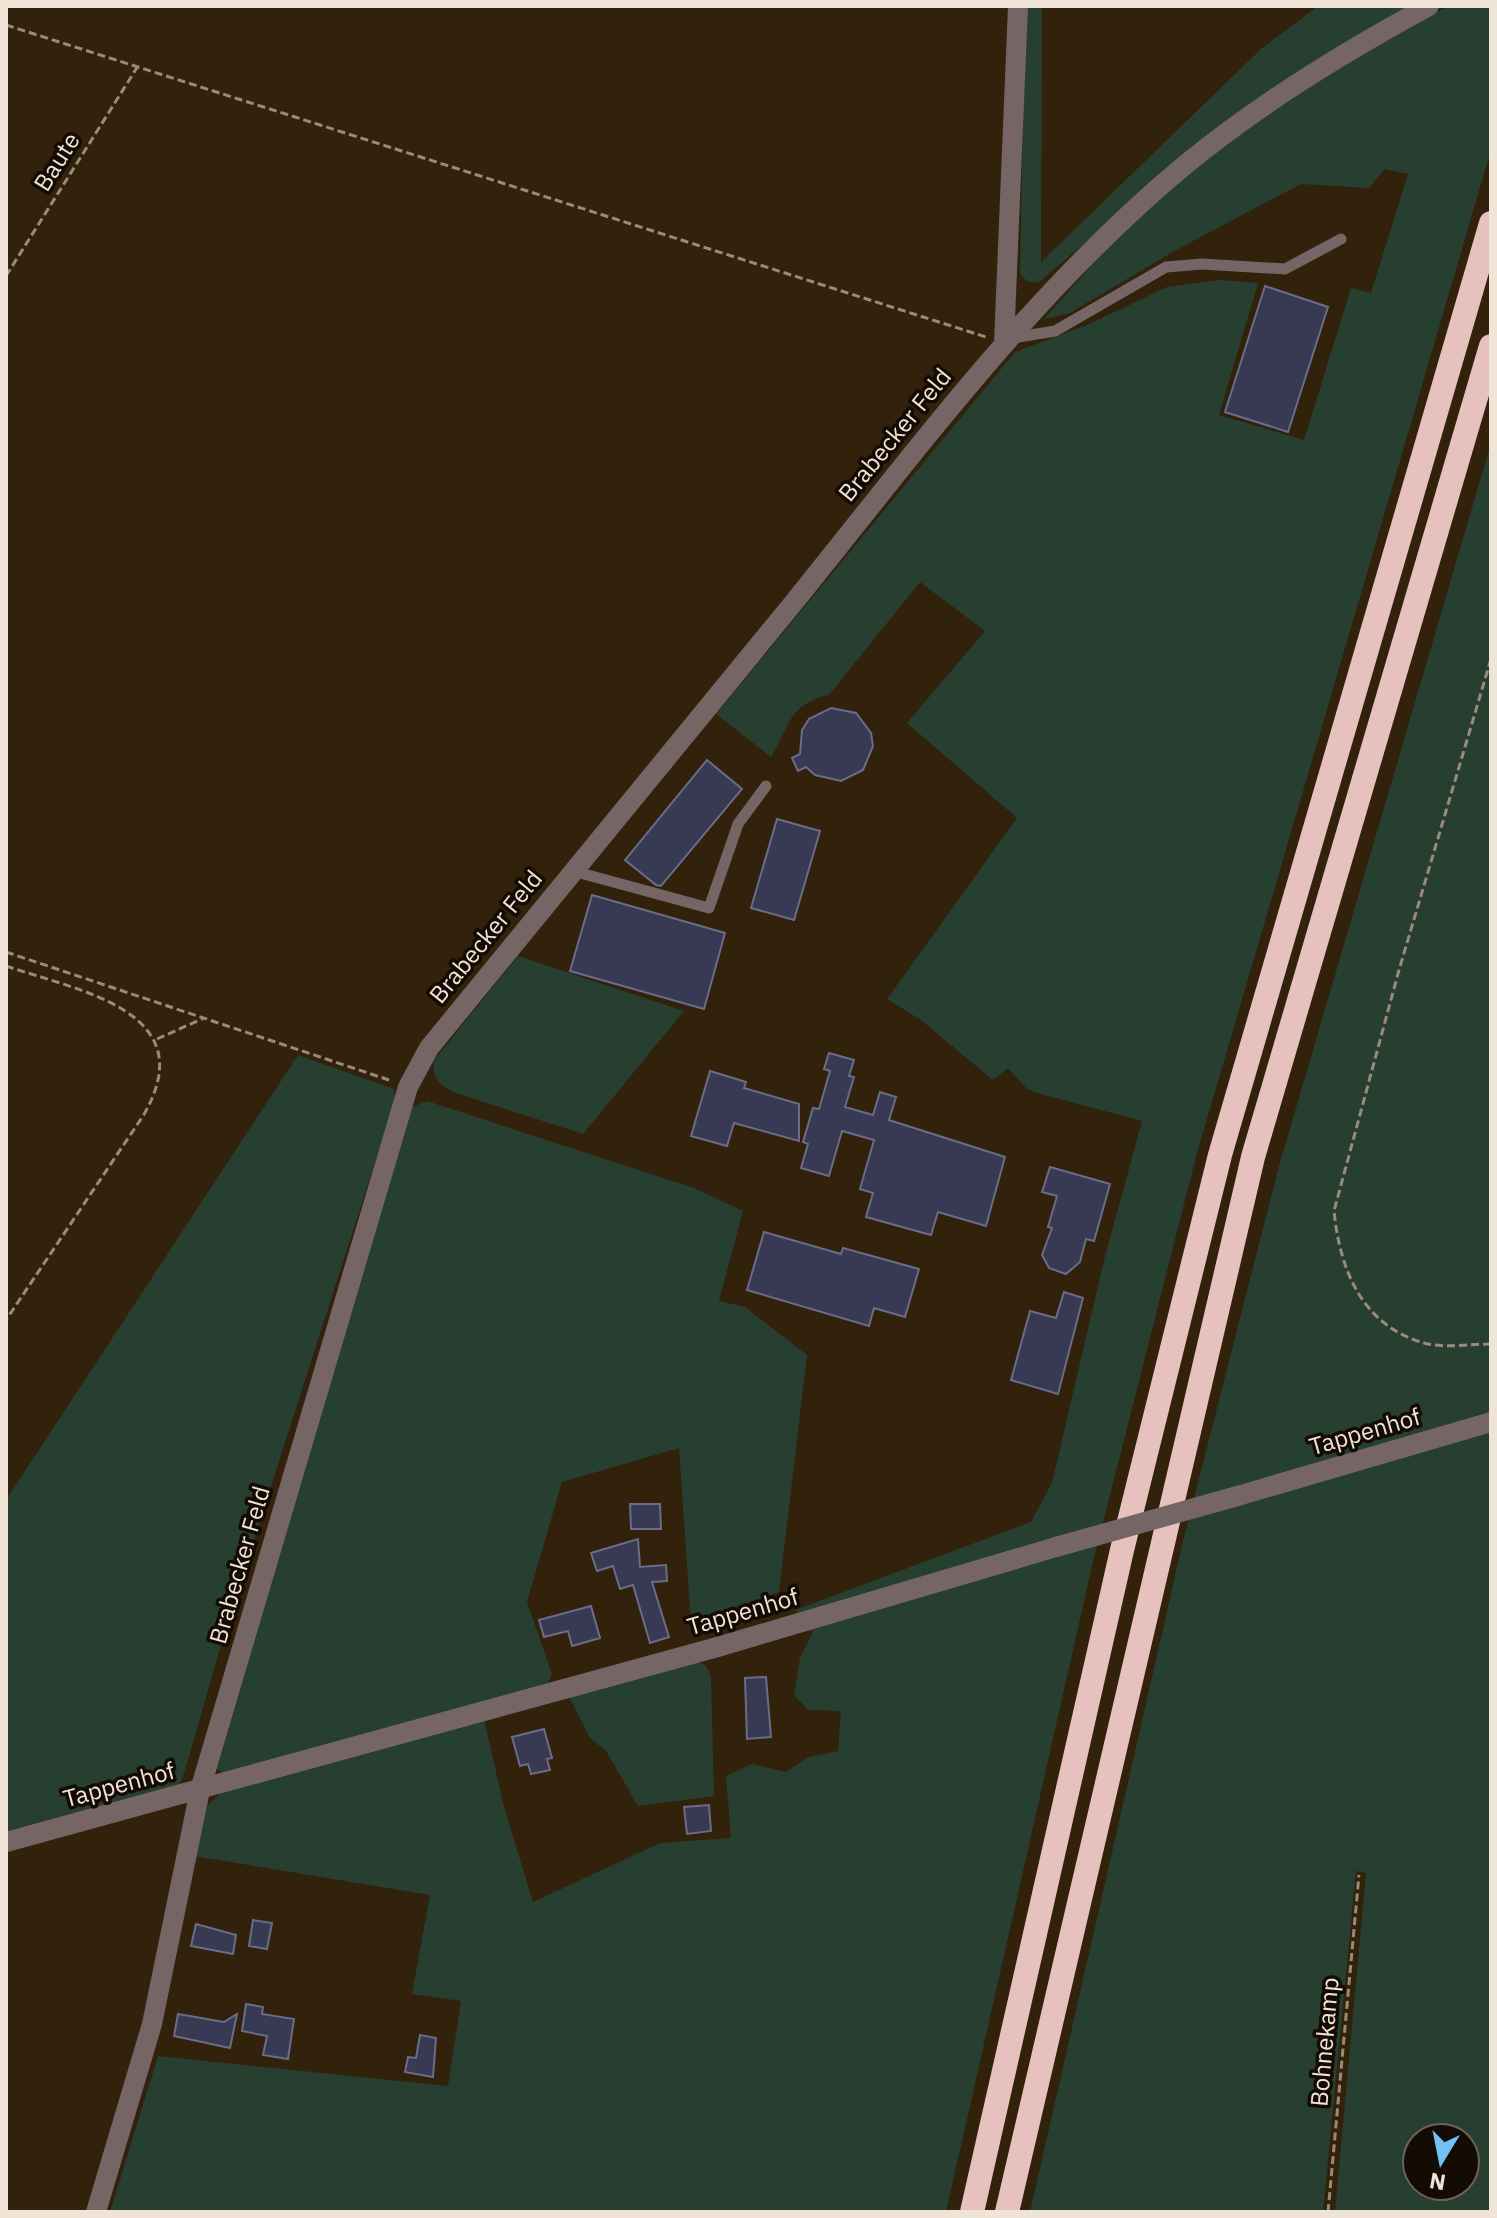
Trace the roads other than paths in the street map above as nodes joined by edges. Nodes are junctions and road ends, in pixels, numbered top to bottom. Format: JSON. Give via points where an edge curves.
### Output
{"nodes":[{"id":1,"x":1018,"y":6,"type":"edge"},
{"id":2,"x":1429,"y":6,"type":"edge"},
{"id":3,"x":1491,"y":223,"type":"edge"},
{"id":4,"x":1341,"y":239,"type":"dead end"},
{"id":5,"x":1005,"y":341,"type":"junction"},
{"id":6,"x":1491,"y":346,"type":"edge"},
{"id":7,"x":766,"y":786,"type":"dead end"},
{"id":8,"x":573,"y":871,"type":"junction"},
{"id":9,"x":1491,"y":1422,"type":"edge"},
{"id":10,"x":200,"y":1790,"type":"junction"},
{"id":11,"x":6,"y":1842,"type":"edge"},
{"id":12,"x":96,"y":2212,"type":"edge"},
{"id":13,"x":972,"y":2212,"type":"edge"},
{"id":14,"x":1007,"y":2212,"type":"edge"}],
"edges":[{"from":1,"to":5,"type":"street"},
{"from":2,"to":5,"type":"street","name":"Brabecker Feld","via":[[1253,112],[1183,166]]},
{"from":3,"to":13,"type":"highway","via":[[1220,1155],[1122,1550]]},
{"from":4,"to":5,"type":"lane","via":[[1285,269],[1166,267],[1055,331]]},
{"from":5,"to":8,"type":"street","name":"Brabecker Feld"},
{"from":6,"to":14,"type":"highway","via":[[1253,1157]]},
{"from":7,"to":8,"type":"lane","via":[[738,824],[709,908]]},
{"from":8,"to":10,"type":"street","name":"Brabecker Feld","via":[[429,1048],[408,1087]]},
{"from":9,"to":10,"type":"street","name":"Tappenhof","bridge":true,"via":[[714,1648]]},
{"from":10,"to":11,"type":"street","name":"Tappenhof"},
{"from":10,"to":12,"type":"street","name":"Brabecker Feld","via":[[152,2024]]}]}
